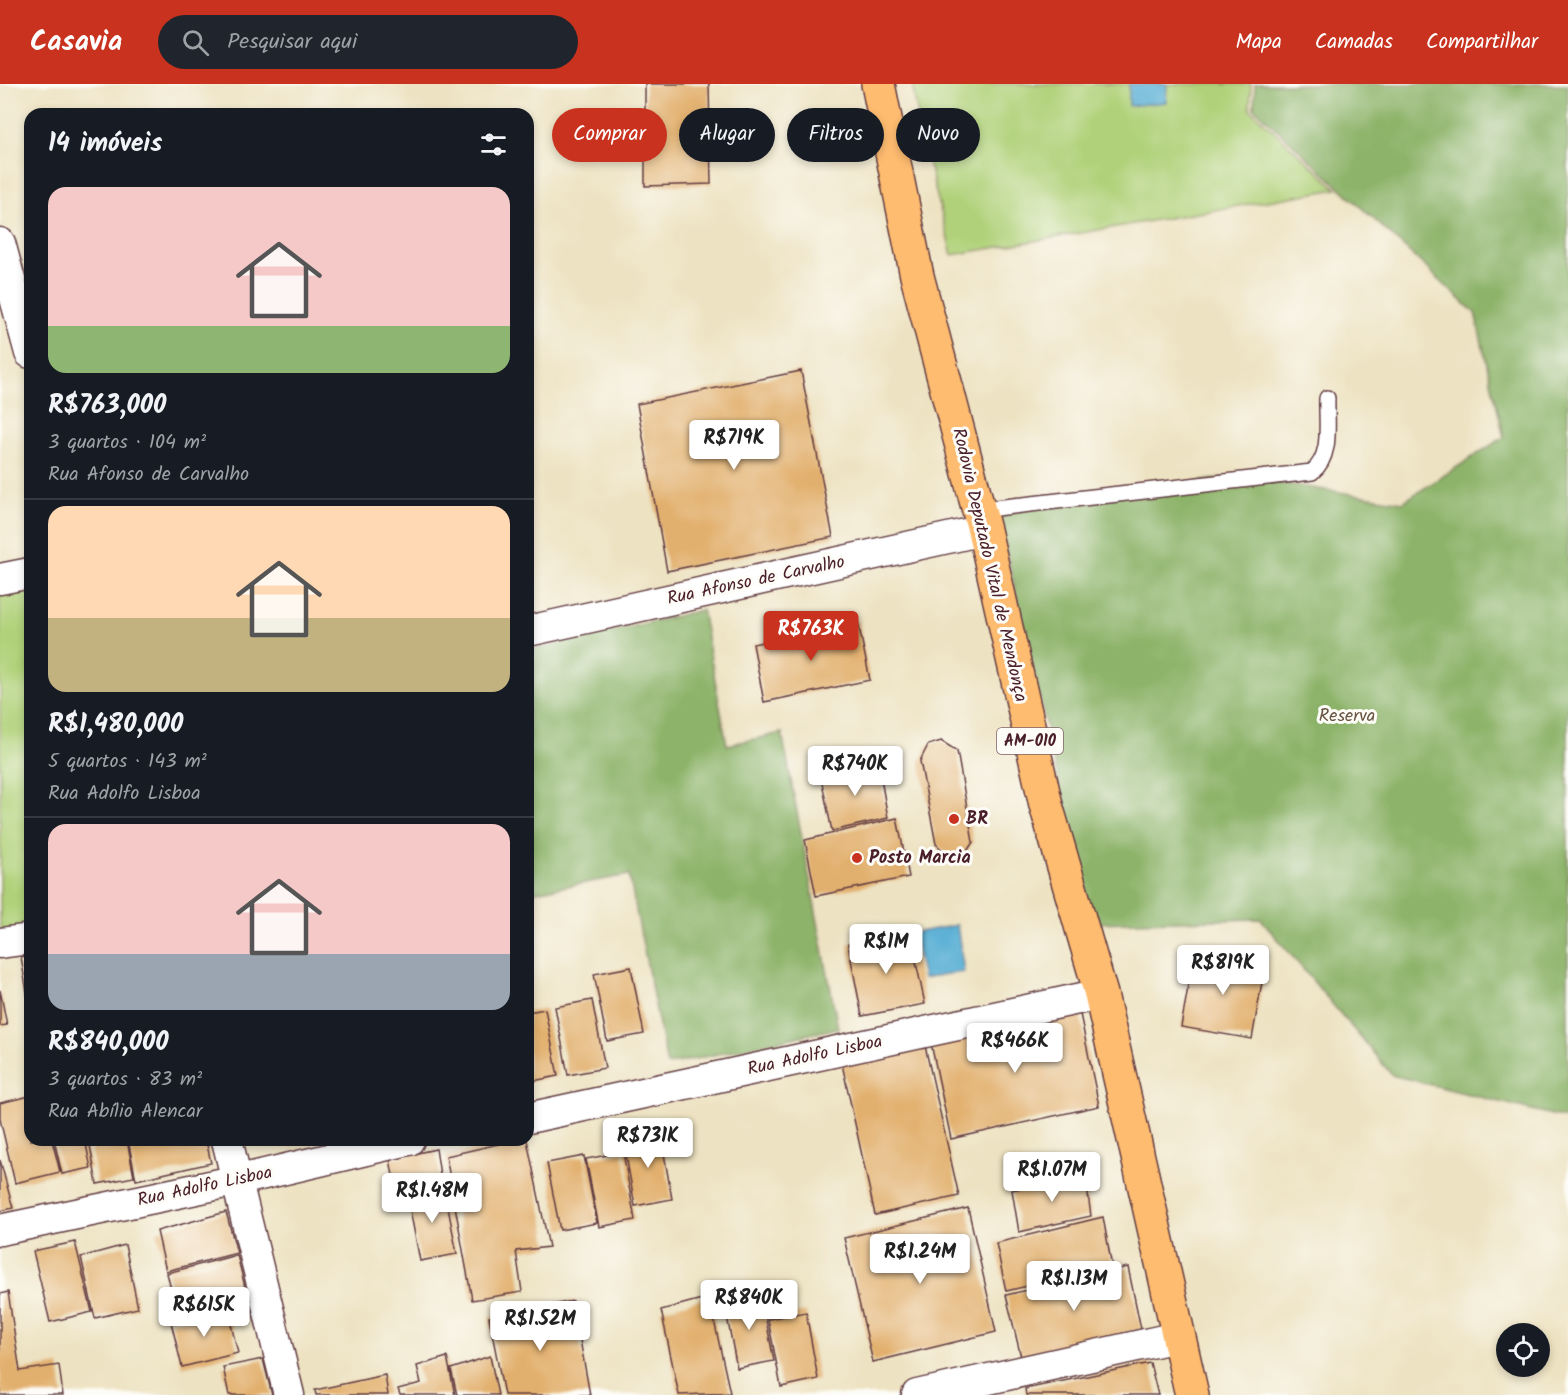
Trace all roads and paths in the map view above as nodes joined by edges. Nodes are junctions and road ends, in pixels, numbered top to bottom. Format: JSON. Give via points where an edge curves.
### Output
{"nodes":[{"id":1,"x":878,"y":84,"type":"edge"},
{"id":2,"x":0,"y":243,"type":"edge"},
{"id":3,"x":24,"y":331,"type":"edge"},
{"id":4,"x":1327,"y":398,"type":"dead end"},
{"id":5,"x":981,"y":520,"type":"junction"},
{"id":6,"x":24,"y":574,"type":"edge"},
{"id":7,"x":0,"y":579,"type":"edge"},
{"id":8,"x":534,"y":630,"type":"edge"},
{"id":9,"x":24,"y":940,"type":"edge"},
{"id":10,"x":0,"y":943,"type":"edge"},
{"id":11,"x":1101,"y":994,"type":"junction"},
{"id":12,"x":534,"y":1117,"type":"edge"},
{"id":13,"x":229,"y":1146,"type":"edge"},
{"id":14,"x":384,"y":1146,"type":"edge"},
{"id":15,"x":239,"y":1180,"type":"junction"},
{"id":16,"x":0,"y":1230,"type":"edge"},
{"id":17,"x":1178,"y":1337,"type":"junction"},
{"id":18,"x":289,"y":1395,"type":"edge"},
{"id":19,"x":917,"y":1395,"type":"edge"},
{"id":20,"x":1192,"y":1395,"type":"edge"}],
"edges":[{"from":1,"to":5,"type":"main road","name":"Rodovia Deputado Vital de Mendonça","number":"AM-010","via":[[917,276]]},
{"from":2,"to":3,"type":"street"},
{"from":4,"to":5,"type":"lane","via":[[1325,456],[1312,472]]},
{"from":5,"to":8,"type":"street","name":"Rua Afonso de Carvalho"},
{"from":5,"to":11,"type":"main road","name":"Rodovia Deputado Vital de Mendonça","number":"AM-010","via":[[1046,804]]},
{"from":6,"to":7,"type":"street"},
{"from":9,"to":10,"type":"street"},
{"from":11,"to":12,"type":"street","name":"Rua Adolfo Lisboa"},
{"from":11,"to":17,"type":"main road","name":"Rodovia Deputado Vital de Mendonça","number":"AM-010"},
{"from":13,"to":15,"type":"street"},
{"from":14,"to":15,"type":"street","name":"Rua Adolfo Lisboa"},
{"from":15,"to":16,"type":"street","name":"Rua Adolfo Lisboa"},
{"from":15,"to":18,"type":"street"},
{"from":17,"to":19,"type":"street"},
{"from":17,"to":20,"type":"main road","name":"Rodovia Deputado Vital de Mendonça","number":"AM-010"}]}
